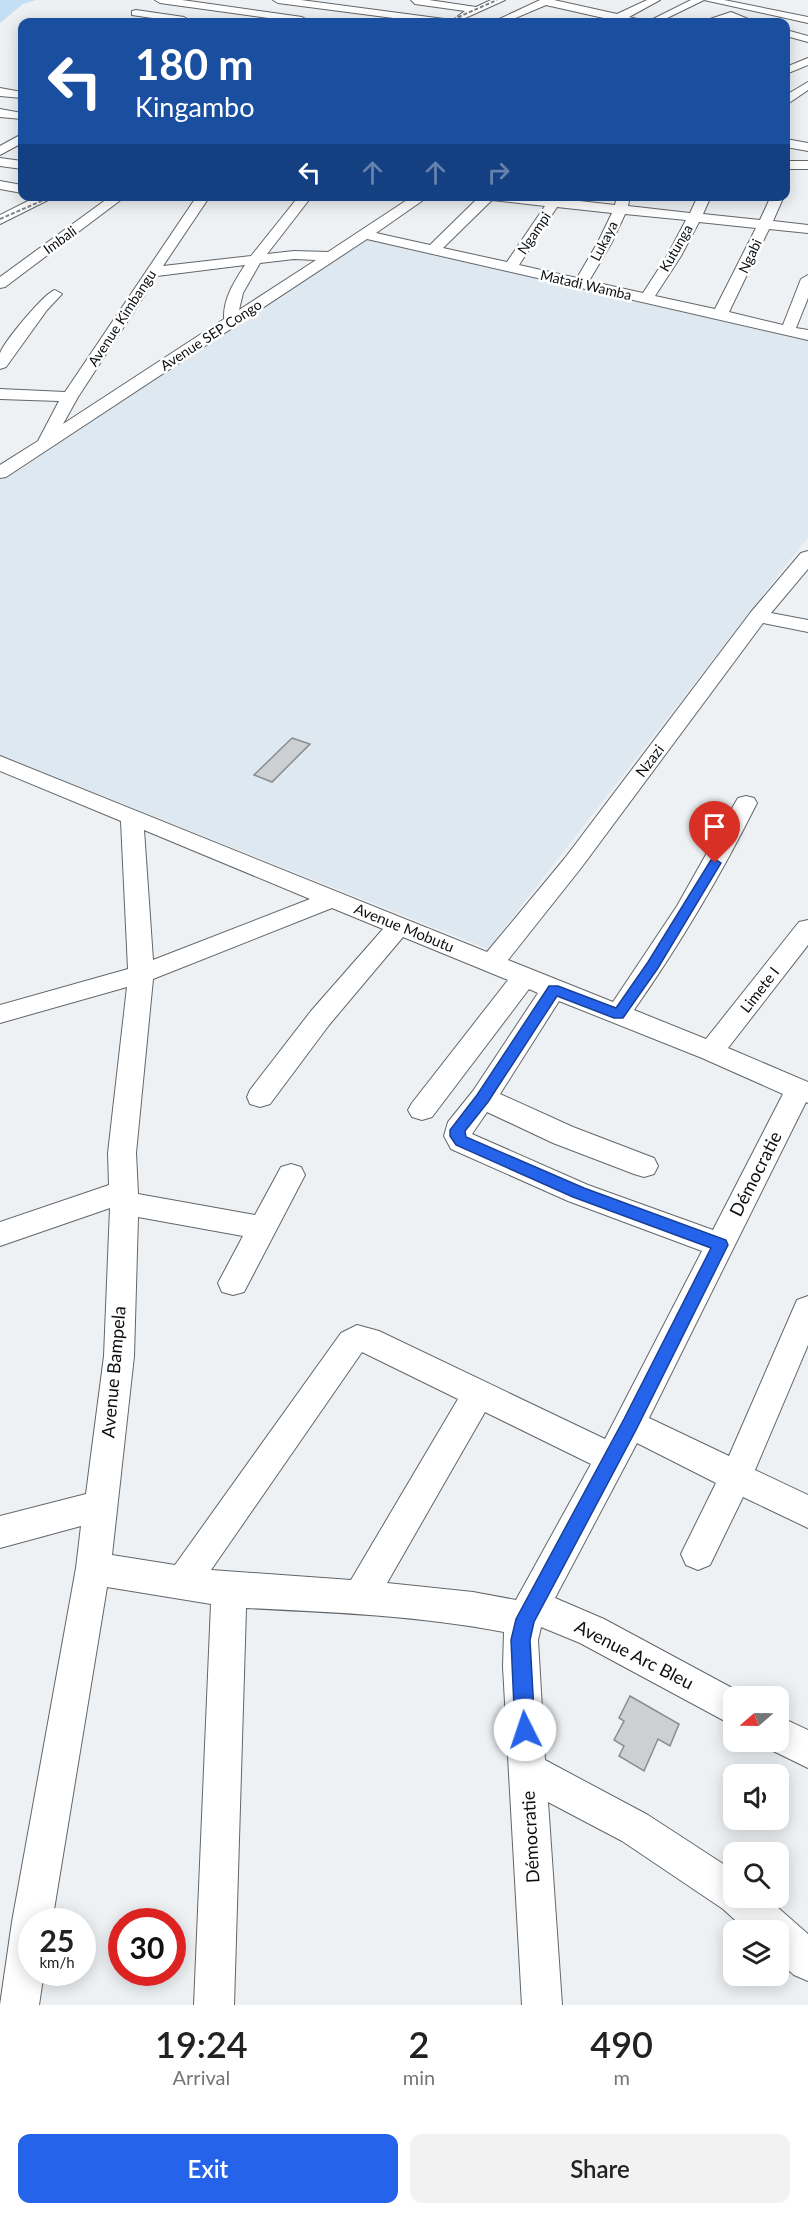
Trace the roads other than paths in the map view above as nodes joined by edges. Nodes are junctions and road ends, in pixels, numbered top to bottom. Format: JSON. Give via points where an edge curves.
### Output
{"nodes":[{"id":1,"x":160,"y":0,"type":"edge"},
{"id":2,"x":228,"y":0,"type":"edge"},
{"id":3,"x":278,"y":0,"type":"edge"},
{"id":4,"x":405,"y":0,"type":"edge"},
{"id":5,"x":500,"y":0,"type":"edge"},
{"id":6,"x":655,"y":0,"type":"edge"},
{"id":7,"x":699,"y":0,"type":"edge"},
{"id":8,"x":709,"y":0,"type":"edge"},
{"id":9,"x":754,"y":0,"type":"edge"},
{"id":10,"x":547,"y":1,"type":"edge"},
{"id":11,"x":596,"y":3,"type":"dead end"},
{"id":12,"x":216,"y":8,"type":"junction"},
{"id":13,"x":581,"y":10,"type":"junction"},
{"id":14,"x":769,"y":11,"type":"junction"},
{"id":15,"x":474,"y":12,"type":"junction"},
{"id":16,"x":136,"y":13,"type":"dead end"},
{"id":17,"x":181,"y":18,"type":"edge"},
{"id":18,"x":202,"y":18,"type":"edge"},
{"id":19,"x":287,"y":18,"type":"edge"},
{"id":20,"x":414,"y":18,"type":"edge"},
{"id":21,"x":459,"y":18,"type":"edge"},
{"id":22,"x":493,"y":18,"type":"edge"},
{"id":23,"x":513,"y":18,"type":"edge"},
{"id":24,"x":562,"y":18,"type":"dead end"},
{"id":25,"x":606,"y":18,"type":"edge"},
{"id":26,"x":616,"y":18,"type":"edge"},
{"id":27,"x":661,"y":18,"type":"edge"},
{"id":28,"x":720,"y":18,"type":"edge"},
{"id":29,"x":740,"y":18,"type":"edge"},
{"id":30,"x":808,"y":20,"type":"edge"},
{"id":31,"x":790,"y":34,"type":"edge"},
{"id":32,"x":808,"y":39,"type":"edge"},
{"id":33,"x":808,"y":61,"type":"edge"},
{"id":34,"x":790,"y":69,"type":"edge"},
{"id":35,"x":808,"y":85,"type":"edge"},
{"id":36,"x":0,"y":92,"type":"edge"},
{"id":37,"x":18,"y":94,"type":"edge"},
{"id":38,"x":790,"y":98,"type":"edge"},
{"id":39,"x":0,"y":113,"type":"edge"},
{"id":40,"x":18,"y":115,"type":"edge"},
{"id":41,"x":0,"y":136,"type":"edge"},
{"id":42,"x":18,"y":138,"type":"edge"},
{"id":43,"x":18,"y":141,"type":"edge"},
{"id":44,"x":790,"y":144,"type":"edge"},
{"id":45,"x":808,"y":147,"type":"edge"},
{"id":46,"x":0,"y":151,"type":"edge"},
{"id":47,"x":0,"y":162,"type":"edge"},
{"id":48,"x":18,"y":164,"type":"edge"},
{"id":49,"x":790,"y":165,"type":"edge"},
{"id":50,"x":808,"y":165,"type":"edge"},
{"id":51,"x":0,"y":185,"type":"edge"},
{"id":52,"x":18,"y":188,"type":"edge"},
{"id":53,"x":38,"y":201,"type":"edge"},
{"id":54,"x":113,"y":201,"type":"edge"},
{"id":55,"x":201,"y":201,"type":"edge"},
{"id":56,"x":302,"y":201,"type":"edge"},
{"id":57,"x":415,"y":201,"type":"edge"},
{"id":58,"x":485,"y":201,"type":"edge"},
{"id":59,"x":555,"y":201,"type":"edge"},
{"id":60,"x":589,"y":201,"type":"edge"},
{"id":61,"x":702,"y":201,"type":"edge"},
{"id":62,"x":776,"y":201,"type":"edge"},
{"id":63,"x":622,"y":203,"type":"edge"},
{"id":64,"x":3,"y":216,"type":"edge"},
{"id":65,"x":694,"y":218,"type":"junction"},
{"id":66,"x":765,"y":225,"type":"junction"},
{"id":67,"x":808,"y":229,"type":"edge"},
{"id":68,"x":364,"y":234,"type":"junction"},
{"id":69,"x":432,"y":251,"type":"junction"},
{"id":70,"x":331,"y":256,"type":"junction"},
{"id":71,"x":253,"y":262,"type":"junction"},
{"id":72,"x":0,"y":266,"type":"edge"},
{"id":73,"x":510,"y":268,"type":"junction"},
{"id":74,"x":20,"y":270,"type":"junction"},
{"id":75,"x":152,"y":272,"type":"junction"},
{"id":76,"x":808,"y":279,"type":"edge"},
{"id":77,"x":0,"y":284,"type":"edge"},
{"id":78,"x":580,"y":284,"type":"junction"},
{"id":79,"x":56,"y":294,"type":"dead end"},
{"id":80,"x":646,"y":299,"type":"junction"},
{"id":81,"x":720,"y":315,"type":"junction"},
{"id":82,"x":232,"y":322,"type":"junction"},
{"id":83,"x":788,"y":330,"type":"junction"},
{"id":84,"x":808,"y":335,"type":"edge"},
{"id":85,"x":0,"y":364,"type":"edge"},
{"id":86,"x":0,"y":394,"type":"edge"},
{"id":87,"x":70,"y":397,"type":"junction"},
{"id":88,"x":45,"y":443,"type":"junction"},
{"id":89,"x":0,"y":473,"type":"edge"},
{"id":90,"x":808,"y":557,"type":"edge"},
{"id":91,"x":758,"y":616,"type":"junction"},
{"id":92,"x":808,"y":626,"type":"edge"},
{"id":93,"x":0,"y":763,"type":"edge"},
{"id":94,"x":746,"y":802,"type":"dead end"},
{"id":95,"x":132,"y":819,"type":"junction"},
{"id":96,"x":332,"y":899,"type":"junction"},
{"id":97,"x":399,"y":926,"type":"junction"},
{"id":98,"x":808,"y":928,"type":"edge"},
{"id":99,"x":491,"y":964,"type":"junction"},
{"id":100,"x":141,"y":974,"type":"junction"},
{"id":101,"x":524,"y":977,"type":"junction"},
{"id":102,"x":554,"y":989,"type":"junction"},
{"id":103,"x":4,"y":1008,"type":"edge"},
{"id":104,"x":618,"y":1014,"type":"junction"},
{"id":105,"x":711,"y":1051,"type":"junction"},
{"id":106,"x":803,"y":1091,"type":"edge"},
{"id":107,"x":260,"y":1097,"type":"dead end"},
{"id":108,"x":483,"y":1098,"type":"junction"},
{"id":109,"x":422,"y":1110,"type":"dead end"},
{"id":110,"x":644,"y":1166,"type":"dead end"},
{"id":111,"x":291,"y":1175,"type":"dead end"},
{"id":112,"x":123,"y":1197,"type":"junction"},
{"id":113,"x":263,"y":1228,"type":"junction"},
{"id":114,"x":0,"y":1234,"type":"edge"},
{"id":115,"x":720,"y":1245,"type":"junction"},
{"id":116,"x":233,"y":1283,"type":"dead end"},
{"id":117,"x":808,"y":1309,"type":"edge"},
{"id":118,"x":479,"y":1394,"type":"junction"},
{"id":119,"x":630,"y":1424,"type":"junction"},
{"id":120,"x":612,"y":1458,"type":"junction"},
{"id":121,"x":736,"y":1477,"type":"junction"},
{"id":122,"x":101,"y":1505,"type":"junction"},
{"id":123,"x":808,"y":1512,"type":"edge"},
{"id":124,"x":0,"y":1532,"type":"edge"},
{"id":125,"x":698,"y":1554,"type":"dead end"},
{"id":126,"x":93,"y":1568,"type":"junction"},
{"id":127,"x":184,"y":1581,"type":"junction"},
{"id":128,"x":229,"y":1590,"type":"junction"},
{"id":129,"x":360,"y":1597,"type":"junction"},
{"id":130,"x":529,"y":1613,"type":"junction"},
{"id":131,"x":723,"y":1702,"type":"edge"},
{"id":132,"x":789,"y":1740,"type":"edge"},
{"id":133,"x":808,"y":1750,"type":"edge"},
{"id":134,"x":528,"y":1772,"type":"junction"},
{"id":135,"x":723,"y":1887,"type":"edge"},
{"id":136,"x":35,"y":1908,"type":"edge"},
{"id":137,"x":749,"y":1908,"type":"edge"},
{"id":138,"x":763,"y":1920,"type":"edge"},
{"id":139,"x":789,"y":1943,"type":"edge"},
{"id":140,"x":808,"y":1961,"type":"edge"},
{"id":141,"x":22,"y":1986,"type":"edge"},
{"id":142,"x":19,"y":2005,"type":"edge"},
{"id":143,"x":214,"y":2005,"type":"edge"},
{"id":144,"x":542,"y":2005,"type":"edge"}],
"edges":[{"from":1,"to":12,"type":"street"},
{"from":2,"to":12,"type":"street"},
{"from":3,"to":20,"type":"street"},
{"from":4,"to":15,"type":"street"},
{"from":5,"to":15,"type":"street"},
{"from":6,"to":26,"type":"street"},
{"from":7,"to":27,"type":"street"},
{"from":8,"to":14,"type":"street"},
{"from":9,"to":14,"type":"street"},
{"from":10,"to":13,"type":"street"},
{"from":10,"to":23,"type":"street"},
{"from":11,"to":13,"type":"street"},
{"from":12,"to":18,"type":"street"},
{"from":12,"to":19,"type":"street"},
{"from":13,"to":24,"type":"street"},
{"from":13,"to":25,"type":"street"},
{"from":14,"to":30,"type":"street"},
{"from":15,"to":21,"type":"street"},
{"from":15,"to":22,"type":"street"},
{"from":16,"to":17,"type":"street"},
{"from":28,"to":29,"type":"street"},
{"from":31,"to":32,"type":"street"},
{"from":33,"to":34,"type":"street"},
{"from":35,"to":38,"type":"street"},
{"from":36,"to":37,"type":"street"},
{"from":39,"to":40,"type":"street"},
{"from":41,"to":42,"type":"street"},
{"from":43,"to":46,"type":"street"},
{"from":44,"to":45,"type":"street"},
{"from":47,"to":48,"type":"street"},
{"from":49,"to":50,"type":"street"},
{"from":51,"to":52,"type":"street"},
{"from":53,"to":64,"type":"street"},
{"from":54,"to":74,"type":"street","name":"Imbali"},
{"from":55,"to":75,"type":"street","name":"Avenue Kimbangu"},
{"from":56,"to":71,"type":"street"},
{"from":57,"to":68,"type":"street","name":"Avenue SEP Congo"},
{"from":58,"to":69,"type":"street"},
{"from":59,"to":73,"type":"street","name":"Ngampi"},
{"from":60,"to":63,"type":"street"},
{"from":61,"to":65,"type":"street","name":"Kutunga"},
{"from":62,"to":66,"type":"street","name":"Ngabi"},
{"from":63,"to":65,"type":"street"},
{"from":63,"to":78,"type":"street","name":"Lukaya","via":[[596,260]]},
{"from":65,"to":66,"type":"street"},
{"from":65,"to":80,"type":"street","name":"Kutunga"},
{"from":66,"to":67,"type":"street"},
{"from":66,"to":81,"type":"street","name":"Ngabi"},
{"from":68,"to":69,"type":"street","name":"Matadi Wamba"},
{"from":68,"to":70,"type":"street","name":"Avenue SEP Congo"},
{"from":69,"to":73,"type":"street","name":"Matadi Wamba"},
{"from":70,"to":71,"type":"street","via":[[294,255]]},
{"from":70,"to":82,"type":"street","name":"Avenue SEP Congo"},
{"from":71,"to":75,"type":"street"},
{"from":71,"to":82,"type":"street","via":[[233,298]]},
{"from":72,"to":74,"type":"street"},
{"from":73,"to":78,"type":"street","name":"Matadi Wamba"},
{"from":74,"to":77,"type":"street","name":"Imbali"},
{"from":75,"to":87,"type":"street","name":"Avenue Kimbangu"},
{"from":76,"to":83,"type":"street"},
{"from":78,"to":80,"type":"street","name":"Matadi Wamba"},
{"from":79,"to":85,"type":"street"},
{"from":80,"to":81,"type":"street","name":"Matadi Wamba"},
{"from":81,"to":83,"type":"street","name":"Matadi Wamba"},
{"from":82,"to":88,"type":"street","name":"Avenue SEP Congo"},
{"from":83,"to":84,"type":"street","name":"Matadi Wamba"},
{"from":86,"to":87,"type":"street"},
{"from":87,"to":88,"type":"street","name":"Avenue Kimbangu"},
{"from":88,"to":89,"type":"street","name":"Avenue SEP Congo"},
{"from":90,"to":91,"type":"street","name":"Nzazi","via":[[794,588]]},
{"from":91,"to":92,"type":"street"},
{"from":91,"to":99,"type":"street","name":"Nzazi","via":[[573,863]]},
{"from":93,"to":95,"type":"street","name":"Avenue Mobutu"},
{"from":94,"to":104,"type":"street","via":[[705,882]]},
{"from":95,"to":96,"type":"street","name":"Avenue Mobutu"},
{"from":95,"to":100,"type":"street","name":"Avenue Bampela"},
{"from":96,"to":97,"type":"street","name":"Avenue Mobutu"},
{"from":96,"to":100,"type":"street"},
{"from":97,"to":99,"type":"street","name":"Avenue Mobutu"},
{"from":97,"to":107,"type":"street","via":[[320,1018]]},
{"from":98,"to":105,"type":"street","name":"Limete I"},
{"from":99,"to":101,"type":"street","name":"Avenue Mobutu"},
{"from":100,"to":103,"type":"street"},
{"from":100,"to":112,"type":"street","name":"Avenue Bampela","via":[[122,1153]]},
{"from":101,"to":102,"type":"street","name":"Avenue Mobutu"},
{"from":101,"to":109,"type":"street"},
{"from":102,"to":104,"type":"street","name":"Avenue Mobutu"},
{"from":102,"to":108,"type":"street"},
{"from":104,"to":105,"type":"street","name":"Avenue Mobutu"},
{"from":105,"to":106,"type":"street","name":"Avenue Mobutu"},
{"from":106,"to":115,"type":"street","name":"Démocratie"},
{"from":108,"to":110,"type":"street"},
{"from":108,"to":115,"type":"street","via":[[458,1130],[461,1141],[578,1193]]},
{"from":111,"to":113,"type":"street"},
{"from":112,"to":113,"type":"street"},
{"from":112,"to":114,"type":"street"},
{"from":112,"to":122,"type":"street","name":"Avenue Bampela","via":[[119,1356]]},
{"from":113,"to":116,"type":"street"},
{"from":115,"to":119,"type":"street","name":"Démocratie"},
{"from":117,"to":121,"type":"street"},
{"from":118,"to":120,"type":"street"},
{"from":118,"to":127,"type":"street","via":[[357,1338]]},
{"from":118,"to":129,"type":"street"},
{"from":119,"to":120,"type":"street","name":"Démocratie"},
{"from":119,"to":121,"type":"street"},
{"from":120,"to":130,"type":"street","name":"Démocratie"},
{"from":121,"to":123,"type":"street"},
{"from":121,"to":125,"type":"street"},
{"from":122,"to":124,"type":"street"},
{"from":122,"to":126,"type":"street","name":"Avenue Bampela"},
{"from":126,"to":127,"type":"street","name":"Avenue Arc Bleu"},
{"from":126,"to":136,"type":"street","name":"Avenue Bampela"},
{"from":127,"to":128,"type":"street","name":"Avenue Arc Bleu"},
{"from":128,"to":129,"type":"street","name":"Avenue Arc Bleu"},
{"from":128,"to":143,"type":"street"},
{"from":129,"to":130,"type":"street","name":"Avenue Arc Bleu"},
{"from":130,"to":131,"type":"street","name":"Avenue Arc Bleu","via":[[592,1631]]},
{"from":130,"to":134,"type":"street","name":"Démocratie","via":[[520,1640]]},
{"from":132,"to":133,"type":"street"},
{"from":134,"to":135,"type":"street","via":[[635,1828]]},
{"from":134,"to":144,"type":"street","name":"Démocratie"},
{"from":137,"to":138,"type":"street"},
{"from":139,"to":140,"type":"street"},
{"from":141,"to":142,"type":"street","name":"Avenue Bampela"}]}
